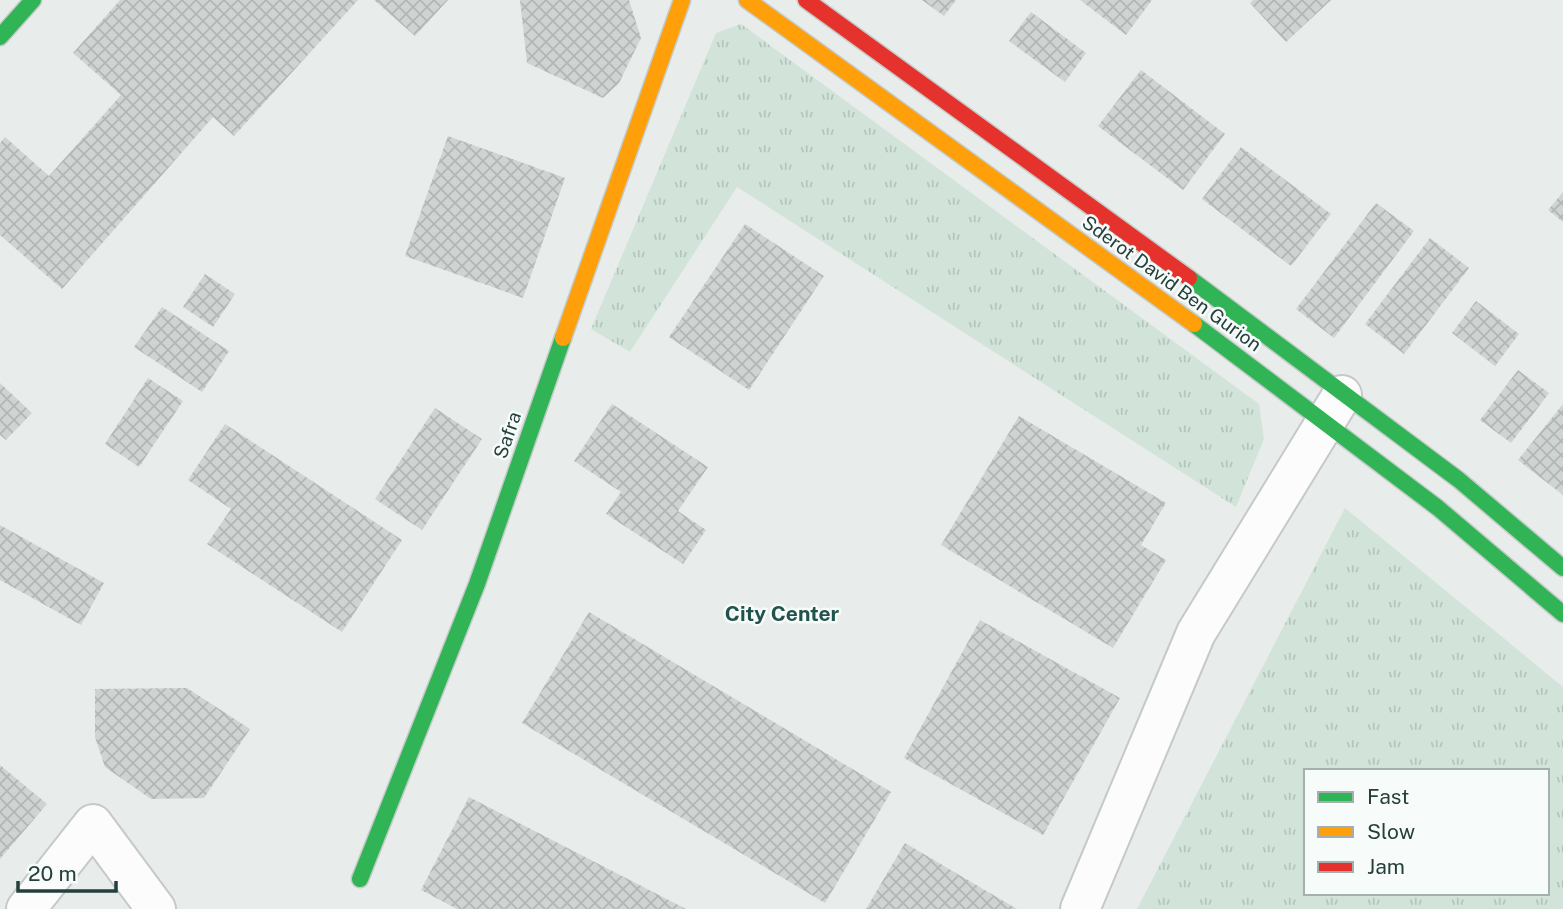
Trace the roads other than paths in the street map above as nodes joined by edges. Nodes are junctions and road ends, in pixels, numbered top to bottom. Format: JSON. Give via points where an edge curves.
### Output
{"nodes":[{"id":1,"x":33,"y":0,"type":"edge"},
{"id":2,"x":682,"y":0,"type":"edge"},
{"id":3,"x":747,"y":0,"type":"edge"},
{"id":4,"x":806,"y":0,"type":"edge"},
{"id":5,"x":0,"y":37,"type":"edge"},
{"id":6,"x":1335,"y":409,"type":"junction"},
{"id":7,"x":1563,"y":568,"type":"edge"},
{"id":8,"x":1563,"y":614,"type":"edge"},
{"id":9,"x":360,"y":879,"type":"dead end"},
{"id":10,"x":26,"y":909,"type":"edge"},
{"id":11,"x":156,"y":909,"type":"edge"},
{"id":12,"x":1080,"y":909,"type":"edge"}],
"edges":[{"from":1,"to":5,"type":"street"},
{"from":2,"to":9,"type":"street","name":"Safra","via":[[477,583]]},
{"from":3,"to":6,"type":"street","name":"Sderot David Ben Gurion","via":[[1258,370]]},
{"from":4,"to":6,"type":"street","name":"Sderot David Ben Gurion","via":[[1279,343]]},
{"from":6,"to":7,"type":"street","name":"Sderot David Ben Gurion","via":[[1459,480]]},
{"from":6,"to":8,"type":"street","name":"Sderot David Ben Gurion","via":[[1438,508]]},
{"from":6,"to":12,"type":"street","via":[[1196,633]]},
{"from":10,"to":11,"type":"street","via":[[93,824]]}]}
